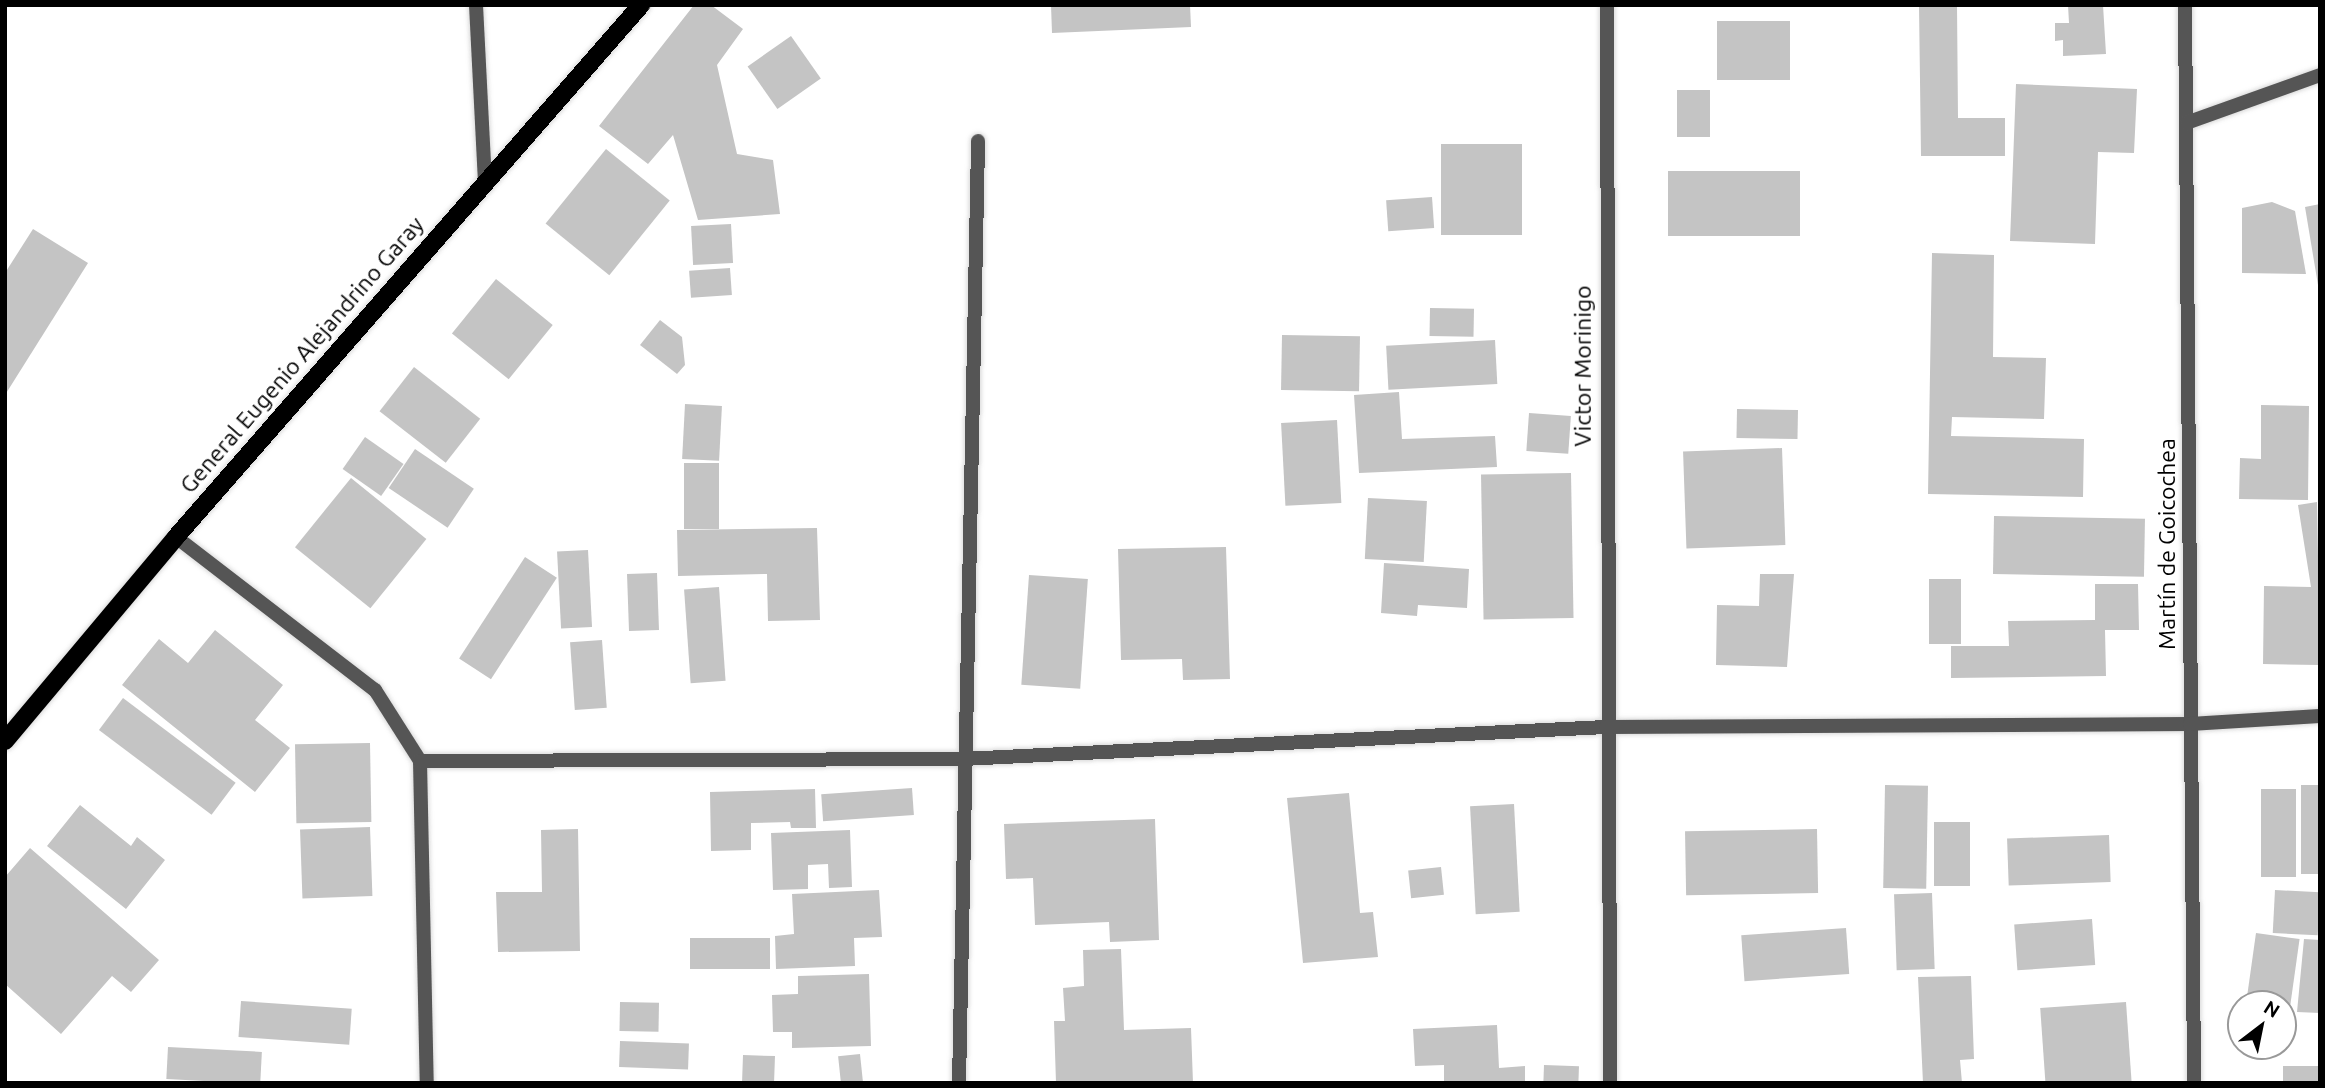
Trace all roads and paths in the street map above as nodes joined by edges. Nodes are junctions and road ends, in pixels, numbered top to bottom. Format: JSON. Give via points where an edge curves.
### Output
{"nodes":[{"id":1,"x":476,"y":5,"type":"edge"},
{"id":2,"x":641,"y":5,"type":"edge"},
{"id":3,"x":1606,"y":5,"type":"edge"},
{"id":4,"x":2185,"y":5,"type":"edge"},
{"id":5,"x":2320,"y":75,"type":"edge"},
{"id":6,"x":2189,"y":121,"type":"junction"},
{"id":7,"x":978,"y":141,"type":"dead end"},
{"id":8,"x":485,"y":183,"type":"junction"},
{"id":9,"x":176,"y":537,"type":"junction"},
{"id":10,"x":2320,"y":716,"type":"edge"},
{"id":11,"x":2190,"y":724,"type":"junction"},
{"id":12,"x":1606,"y":727,"type":"junction"},
{"id":13,"x":5,"y":741,"type":"edge"},
{"id":14,"x":963,"y":759,"type":"junction"},
{"id":15,"x":420,"y":761,"type":"junction"},
{"id":16,"x":427,"y":1083,"type":"edge"},
{"id":17,"x":959,"y":1083,"type":"edge"},
{"id":18,"x":1611,"y":1083,"type":"edge"},
{"id":19,"x":2194,"y":1083,"type":"edge"}],
"edges":[{"from":1,"to":8,"type":"street"},
{"from":2,"to":8,"type":"main road","name":"General Eugenio Alejandrino Garay"},
{"from":3,"to":12,"type":"street","name":"Victor Morinigo"},
{"from":4,"to":6,"type":"street","name":"Martín de Goicochea"},
{"from":5,"to":6,"type":"street"},
{"from":6,"to":11,"type":"street","name":"Martín de Goicochea"},
{"from":7,"to":14,"type":"street"},
{"from":8,"to":9,"type":"main road","name":"General Eugenio Alejandrino Garay"},
{"from":9,"to":13,"type":"main road","name":"General Eugenio Alejandrino Garay"},
{"from":9,"to":15,"type":"street","via":[[375,690]]},
{"from":10,"to":11,"type":"street"},
{"from":11,"to":12,"type":"street"},
{"from":11,"to":19,"type":"street","name":"Martín de Goicochea"},
{"from":12,"to":14,"type":"street"},
{"from":12,"to":18,"type":"street","name":"Victor Morinigo"},
{"from":14,"to":15,"type":"street"},
{"from":14,"to":17,"type":"street"},
{"from":15,"to":16,"type":"street"}]}
